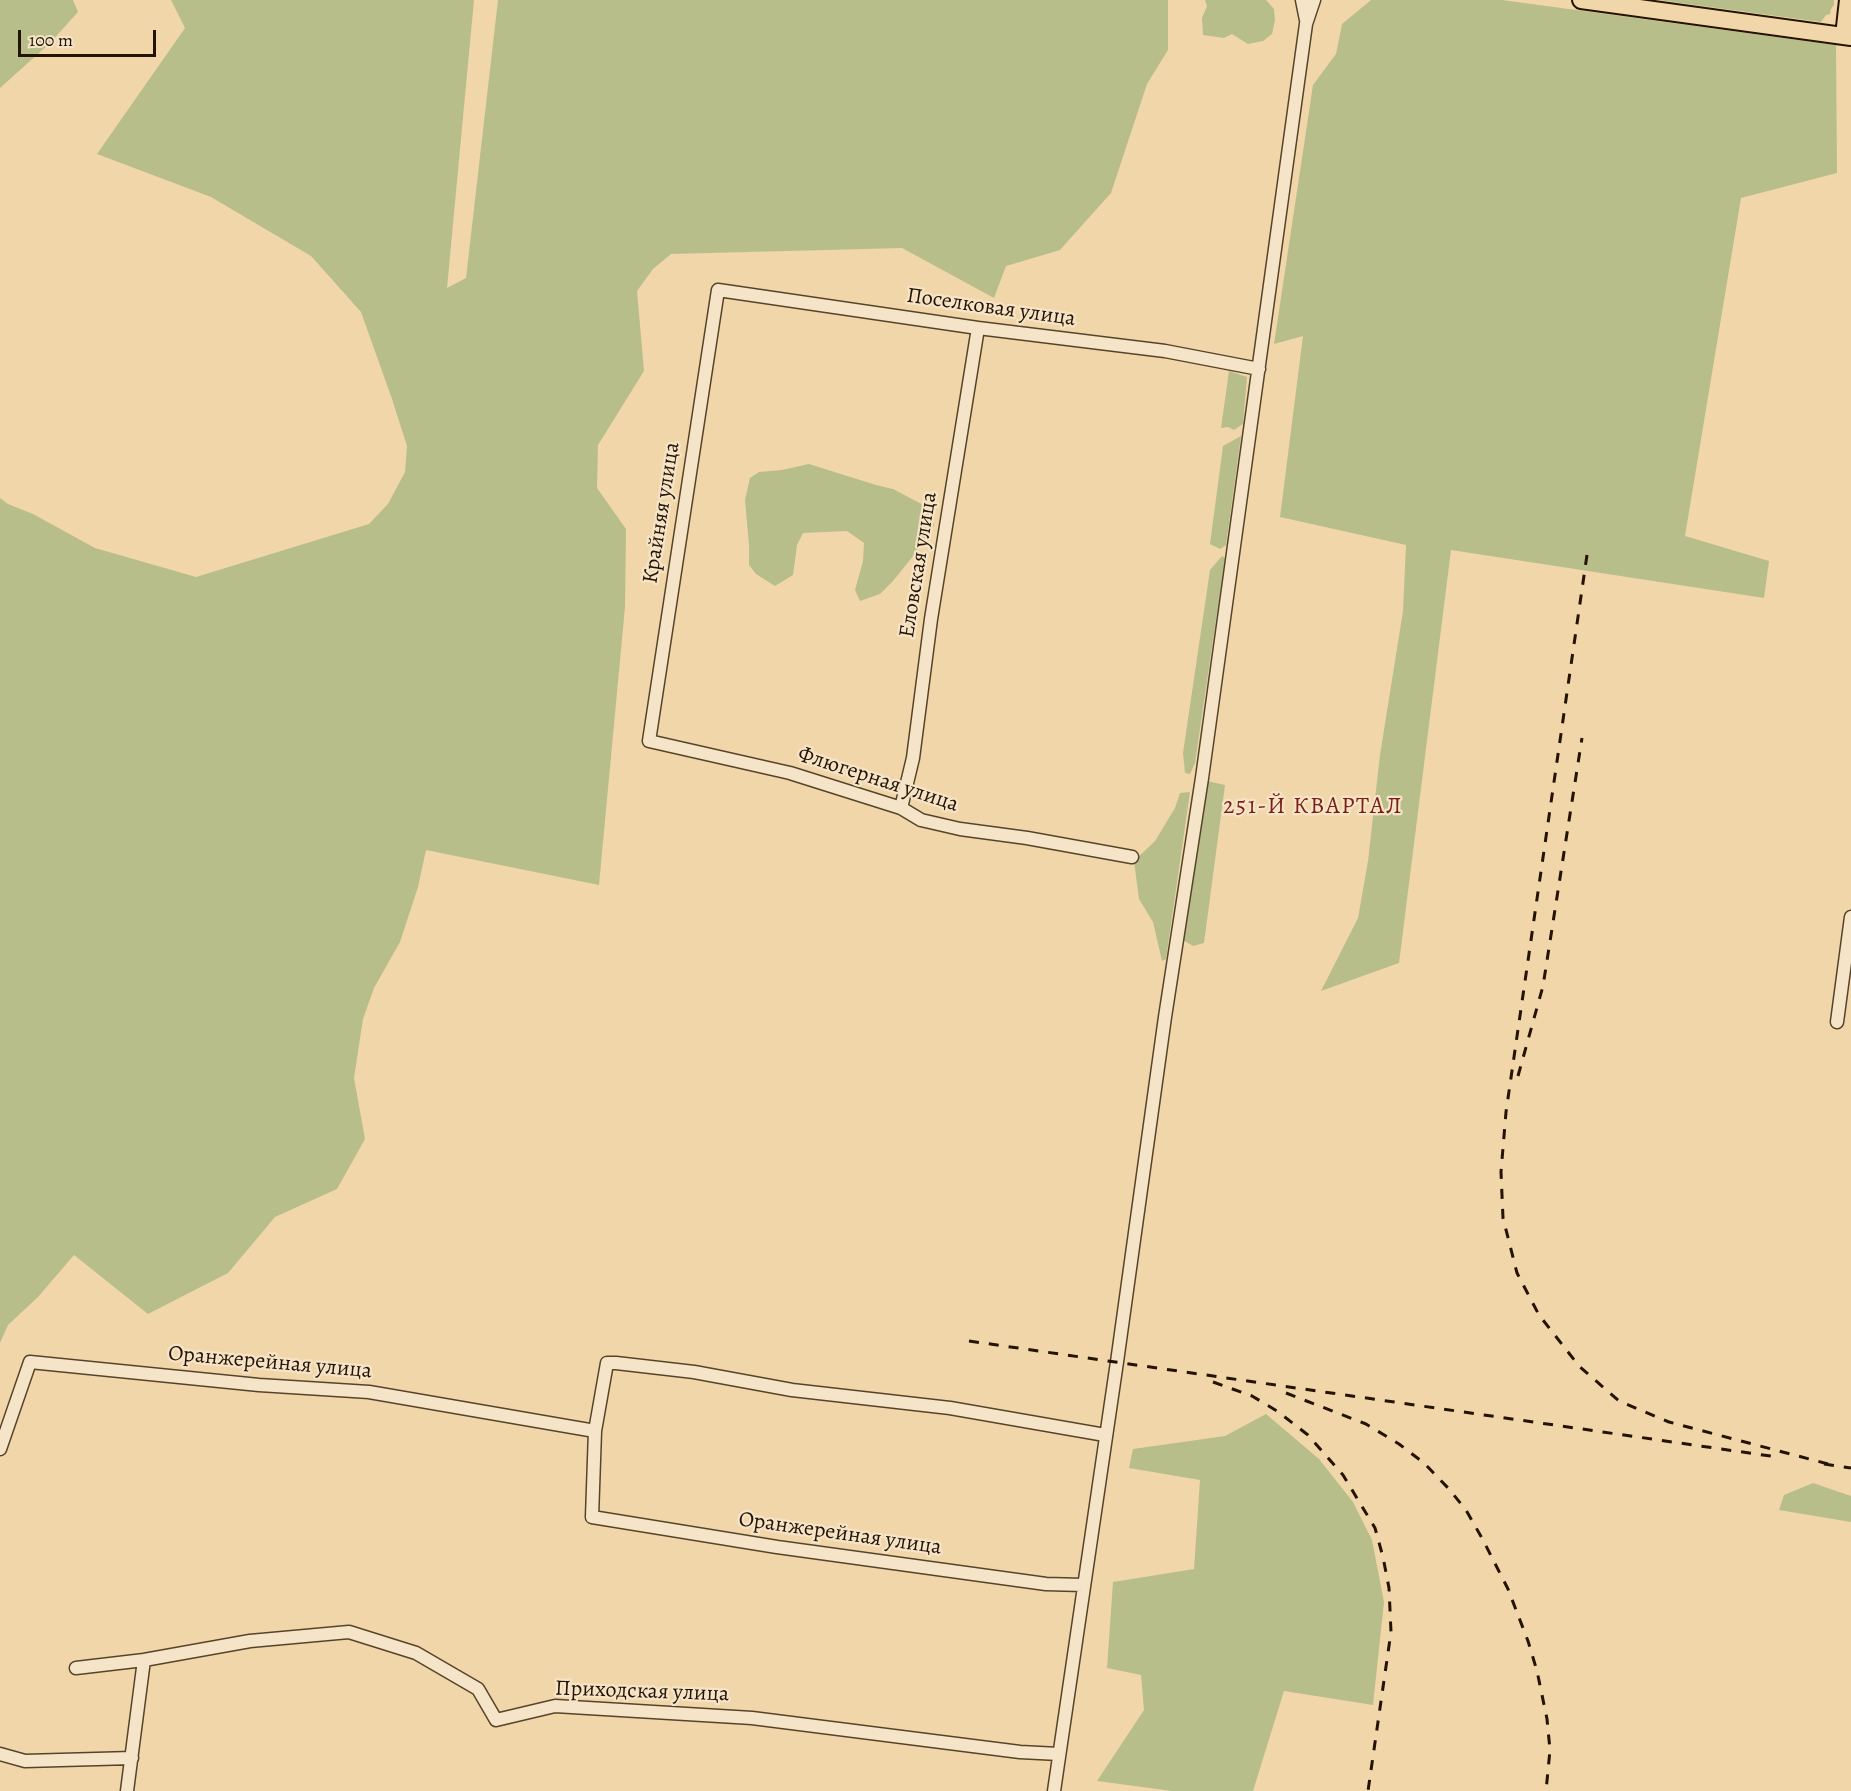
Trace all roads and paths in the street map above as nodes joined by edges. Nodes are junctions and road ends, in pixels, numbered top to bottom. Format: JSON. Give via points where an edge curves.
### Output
{"nodes":[{"id":1,"x":1302,"y":0,"type":"edge"},
{"id":2,"x":1314,"y":0,"type":"edge"},
{"id":3,"x":1581,"y":0,"type":"edge"},
{"id":4,"x":1848,"y":0,"type":"edge"},
{"id":5,"x":1306,"y":24,"type":"junction"},
{"id":6,"x":1847,"y":37,"type":"edge"},
{"id":7,"x":717,"y":290,"type":"joint"},
{"id":8,"x":978,"y":328,"type":"junction"},
{"id":9,"x":1259,"y":369,"type":"junction"},
{"id":10,"x":649,"y":741,"type":"joint"},
{"id":11,"x":901,"y":808,"type":"junction"},
{"id":12,"x":1132,"y":857,"type":"dead end"},
{"id":13,"x":1851,"y":917,"type":"edge"},
{"id":14,"x":1836,"y":1022,"type":"dead end"},
{"id":15,"x":595,"y":1431,"type":"junction"},
{"id":16,"x":1105,"y":1436,"type":"junction"},
{"id":17,"x":0,"y":1449,"type":"edge"},
{"id":18,"x":1083,"y":1586,"type":"junction"},
{"id":19,"x":144,"y":1660,"type":"junction"},
{"id":20,"x":76,"y":1668,"type":"dead end"},
{"id":21,"x":0,"y":1754,"type":"edge"},
{"id":22,"x":1059,"y":1754,"type":"junction"},
{"id":23,"x":132,"y":1758,"type":"junction"},
{"id":24,"x":127,"y":1791,"type":"edge"},
{"id":25,"x":1054,"y":1791,"type":"edge"}],
"edges":[{"from":1,"to":5,"type":"street"},
{"from":2,"to":5,"type":"street"},
{"from":3,"to":6,"type":"main road"},
{"from":4,"to":6,"type":"main road"},
{"from":5,"to":9,"type":"street"},
{"from":7,"to":8,"type":"street","name":"Поселковая улица"},
{"from":7,"to":10,"type":"street","name":"Крайняя улица"},
{"from":8,"to":9,"type":"street","name":"Поселковая улица","via":[[1165,351]]},
{"from":8,"to":11,"type":"street","name":"Еловская улица","via":[[913,758]]},
{"from":9,"to":16,"type":"street"},
{"from":10,"to":11,"type":"street","name":"Флюгерная улица","via":[[790,773]]},
{"from":11,"to":12,"type":"street","name":"Флюгерная улица","via":[[921,820],[960,829]]},
{"from":13,"to":14,"type":"street"},
{"from":15,"to":16,"type":"street","via":[[607,1363],[950,1408]]},
{"from":15,"to":17,"type":"street","name":"Оранжерейная улица","via":[[369,1392],[30,1362]]},
{"from":15,"to":18,"type":"street","name":"Оранжерейная улица","via":[[592,1517],[789,1549]]},
{"from":16,"to":18,"type":"street"},
{"from":18,"to":22,"type":"street"},
{"from":19,"to":20,"type":"street","name":"Приходская улица"},
{"from":19,"to":22,"type":"street","name":"Приходская улица","via":[[250,1641],[349,1632],[416,1653],[478,1689],[495,1720],[555,1706],[752,1718]]},
{"from":19,"to":23,"type":"street"},
{"from":21,"to":23,"type":"street","via":[[25,1761]]},
{"from":22,"to":25,"type":"street"},
{"from":23,"to":24,"type":"street"}]}
